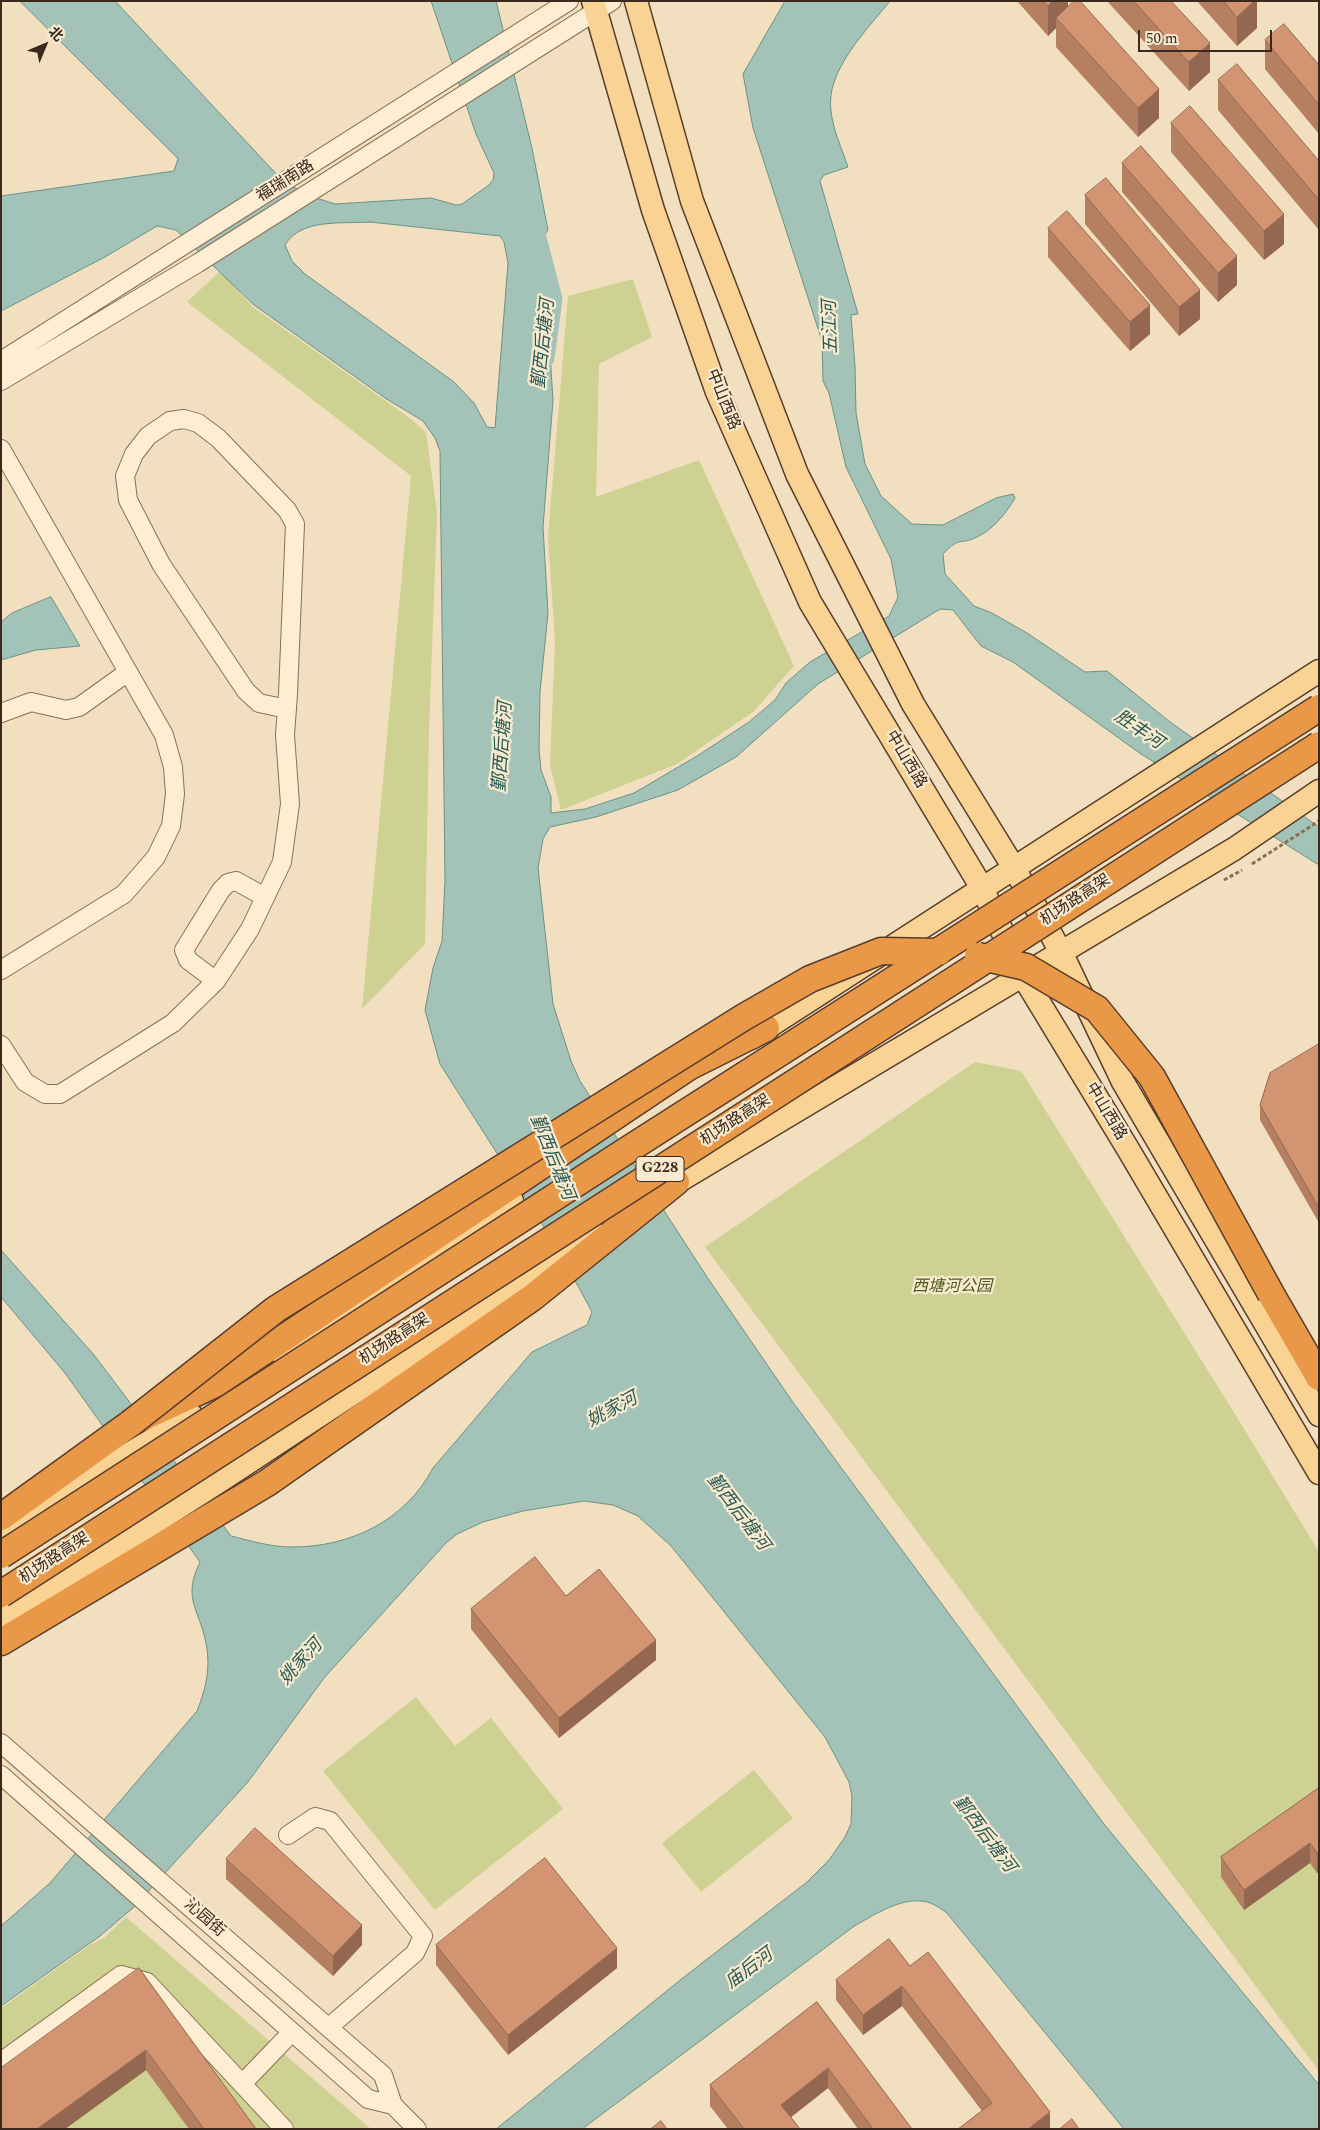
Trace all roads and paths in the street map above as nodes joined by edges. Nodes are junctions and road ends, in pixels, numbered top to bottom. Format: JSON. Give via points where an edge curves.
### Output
{"nodes":[{"id":1,"x":569,"y":1,"type":"edge"},
{"id":2,"x":636,"y":1,"type":"edge"},
{"id":3,"x":601,"y":5,"type":"edge"},
{"id":4,"x":1,"y":361,"type":"edge"},
{"id":5,"x":1,"y":381,"type":"edge"},
{"id":6,"x":1,"y":449,"type":"edge"},
{"id":7,"x":1319,"y":671,"type":"edge"},
{"id":8,"x":128,"y":672,"type":"junction"},
{"id":9,"x":1319,"y":708,"type":"edge"},
{"id":10,"x":287,"y":709,"type":"junction"},
{"id":11,"x":1,"y":713,"type":"edge"},
{"id":12,"x":1319,"y":745,"type":"edge"},
{"id":13,"x":1311,"y":796,"type":"edge"},
{"id":14,"x":1319,"y":821,"type":"edge"},
{"id":15,"x":1259,"y":859,"type":"dead end"},
{"id":16,"x":1014,"y":868,"type":"junction"},
{"id":17,"x":982,"y":888,"type":"junction"},
{"id":18,"x":265,"y":897,"type":"junction"},
{"id":19,"x":1062,"y":954,"type":"junction"},
{"id":20,"x":1,"y":970,"type":"edge"},
{"id":21,"x":1023,"y":976,"type":"junction"},
{"id":22,"x":216,"y":981,"type":"junction"},
{"id":23,"x":766,"y":1028,"type":"junction"},
{"id":24,"x":1,"y":1045,"type":"edge"},
{"id":25,"x":680,"y":1180,"type":"junction"},
{"id":26,"x":1319,"y":1377,"type":"edge"},
{"id":27,"x":1319,"y":1415,"type":"edge"},
{"id":28,"x":131,"y":1423,"type":"junction"},
{"id":29,"x":1319,"y":1473,"type":"edge"},
{"id":30,"x":1,"y":1517,"type":"edge"},
{"id":31,"x":1,"y":1531,"type":"edge"},
{"id":32,"x":1,"y":1555,"type":"edge"},
{"id":33,"x":1,"y":1594,"type":"edge"},
{"id":34,"x":1,"y":1621,"type":"edge"},
{"id":35,"x":1,"y":1642,"type":"edge"},
{"id":36,"x":1,"y":1742,"type":"edge"},
{"id":37,"x":1,"y":1775,"type":"edge"},
{"id":38,"x":288,"y":1835,"type":"dead end"},
{"id":39,"x":328,"y":2027,"type":"junction"},
{"id":40,"x":292,"y":2032,"type":"junction"},
{"id":41,"x":1,"y":2062,"type":"edge"},
{"id":42,"x":242,"y":2084,"type":"junction"},
{"id":43,"x":392,"y":2105,"type":"junction"},
{"id":44,"x":284,"y":2129,"type":"edge"},
{"id":45,"x":417,"y":2129,"type":"edge"}],
"edges":[{"from":1,"to":4,"type":"street","name":"福瑞南路"},
{"from":2,"to":16,"type":"main road","name":"中山西路","via":[[692,201],[797,474],[913,704]]},
{"from":3,"to":5,"type":"street","name":"福瑞南路","via":[[548,44],[198,263]]},
{"from":3,"to":17,"type":"main road","name":"中山西路","via":[[653,210],[717,392],[810,602]]},
{"from":6,"to":8,"type":"street"},
{"from":7,"to":16,"type":"main road"},
{"from":8,"to":11,"type":"street","via":[[79,707],[66,710],[31,702]]},
{"from":8,"to":20,"type":"street","via":[[164,736],[173,767],[175,794],[171,826],[156,858],[124,894]]},
{"from":9,"to":32,"type":"highway","name":"机场路高架","number":"G228","bridge":true},
{"from":10,"to":10,"type":"street","via":[[296,524],[287,510],[218,438],[198,423],[184,419],[170,421],[148,436],[134,454],[125,476],[128,500],[162,564],[246,691],[259,703]]},
{"from":10,"to":18,"type":"street","via":[[285,735],[290,804],[282,862]]},
{"from":12,"to":33,"type":"highway","name":"机场路高架","number":"G228","bridge":true},
{"from":13,"to":19,"type":"main road","via":[[1234,849]]},
{"from":14,"to":15,"type":"path"},
{"from":16,"to":17,"type":"main road"},
{"from":16,"to":19,"type":"main road","name":"中山西路"},
{"from":17,"to":21,"type":"main road","name":"中山西路"},
{"from":17,"to":23,"type":"main road"},
{"from":18,"to":22,"type":"street","via":[[250,929]]},
{"from":18,"to":22,"type":"street","via":[[236,881],[228,883],[184,950],[188,960]]},
{"from":19,"to":21,"type":"main road"},
{"from":19,"to":27,"type":"main road","name":"中山西路","via":[[1123,1082]]},
{"from":21,"to":25,"type":"main road"},
{"from":21,"to":29,"type":"main road","name":"中山西路"},
{"from":22,"to":24,"type":"street","via":[[174,1023],[60,1094],[45,1094],[25,1082]]},
{"from":23,"to":28,"type":"highway","bridge":true,"via":[[690,1066],[215,1384]]},
{"from":23,"to":31,"type":"main road","via":[[316,1336],[181,1424]]},
{"from":25,"to":34,"type":"main road"},
{"from":25,"to":35,"type":"highway","via":[[533,1296],[267,1484]]},
{"from":26,"to":28,"type":"highway","bridge":true,"via":[[1152,1077],[1096,1009],[1026,967],[964,953],[881,951],[810,979],[744,1017],[276,1310]]},
{"from":28,"to":30,"type":"highway"},
{"from":36,"to":39,"type":"street","name":"沁园街"},
{"from":37,"to":40,"type":"street","name":"沁园街"},
{"from":38,"to":39,"type":"street","via":[[315,1817],[330,1821],[423,1936],[416,1953]]},
{"from":39,"to":43,"type":"street","name":"沁园街","via":[[383,2075]]},
{"from":40,"to":42,"type":"street"},
{"from":40,"to":43,"type":"street","name":"沁园街","via":[[368,2099]]},
{"from":41,"to":42,"type":"street","via":[[121,1975],[147,1982]]},
{"from":42,"to":44,"type":"street"},
{"from":43,"to":45,"type":"street","name":"沁园街"}]}
